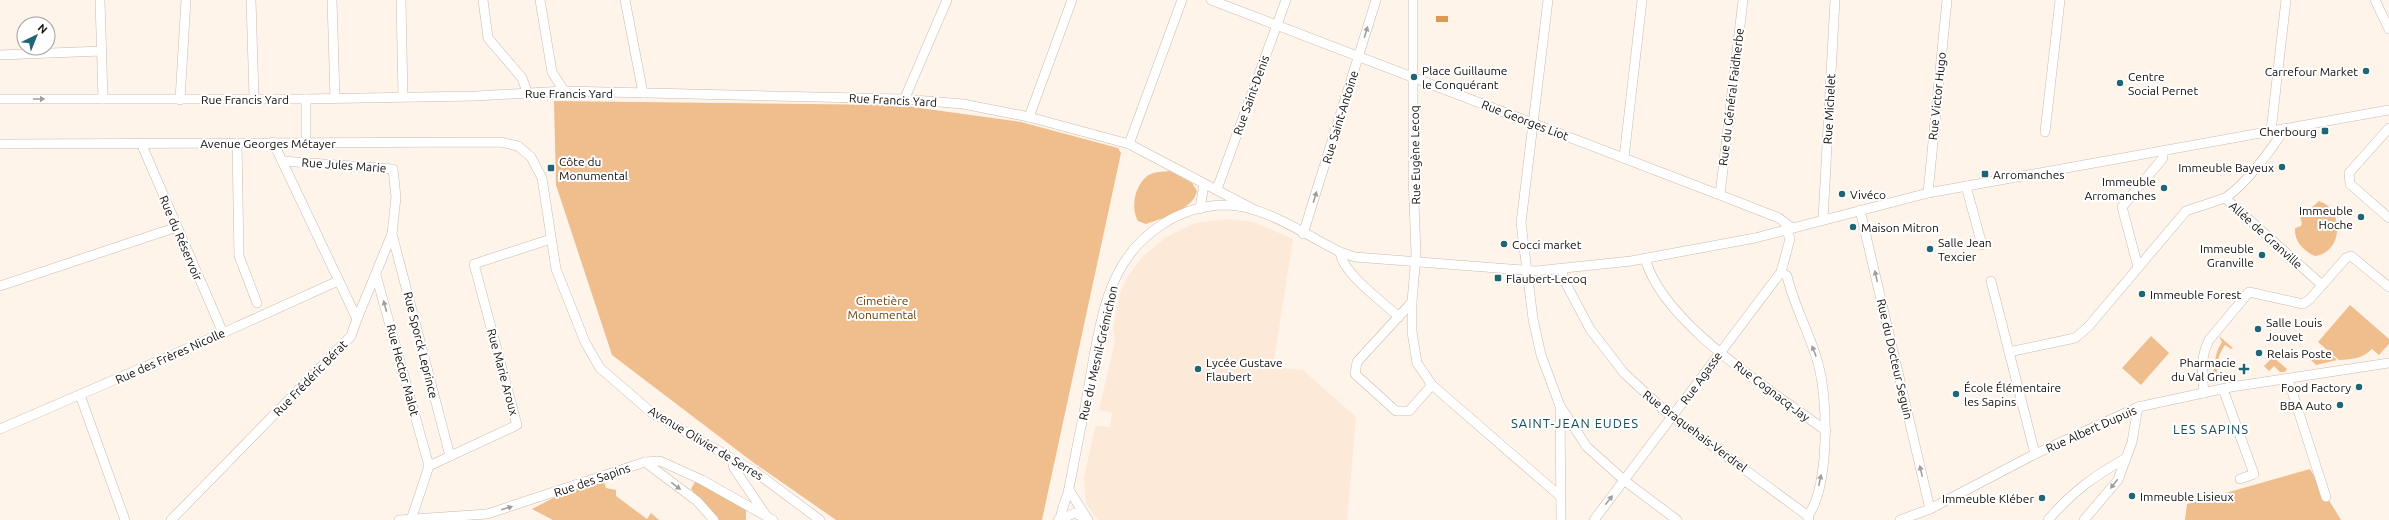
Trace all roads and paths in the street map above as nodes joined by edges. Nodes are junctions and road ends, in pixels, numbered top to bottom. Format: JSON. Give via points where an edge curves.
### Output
{"nodes":[{"id":1,"x":100,"y":0,"type":"edge"},
{"id":2,"x":186,"y":0,"type":"edge"},
{"id":3,"x":252,"y":0,"type":"edge"},
{"id":4,"x":332,"y":0,"type":"edge"},
{"id":5,"x":400,"y":0,"type":"edge"},
{"id":6,"x":483,"y":0,"type":"edge"},
{"id":7,"x":540,"y":0,"type":"edge"},
{"id":8,"x":625,"y":0,"type":"edge"},
{"id":9,"x":947,"y":0,"type":"edge"},
{"id":10,"x":1072,"y":0,"type":"edge"},
{"id":11,"x":1182,"y":0,"type":"edge"},
{"id":12,"x":1211,"y":0,"type":"edge"},
{"id":13,"x":1286,"y":0,"type":"edge"},
{"id":14,"x":1376,"y":0,"type":"edge"},
{"id":15,"x":1413,"y":0,"type":"edge"},
{"id":16,"x":1548,"y":0,"type":"edge"},
{"id":17,"x":1642,"y":0,"type":"edge"},
{"id":18,"x":1743,"y":0,"type":"edge"},
{"id":19,"x":1835,"y":0,"type":"edge"},
{"id":20,"x":1947,"y":0,"type":"edge"},
{"id":21,"x":2060,"y":0,"type":"edge"},
{"id":22,"x":2286,"y":0,"type":"edge"},
{"id":23,"x":2375,"y":0,"type":"edge"},
{"id":24,"x":1277,"y":25,"type":"junction"},
{"id":25,"x":2389,"y":29,"type":"edge"},
{"id":26,"x":102,"y":51,"type":"junction"},
{"id":27,"x":0,"y":55,"type":"edge"},
{"id":28,"x":1358,"y":57,"type":"junction"},
{"id":29,"x":1414,"y":78,"type":"junction"},
{"id":30,"x":564,"y":91,"type":"junction"},
{"id":31,"x":527,"y":92,"type":"junction"},
{"id":32,"x":643,"y":93,"type":"junction"},
{"id":33,"x":403,"y":97,"type":"junction"},
{"id":34,"x":254,"y":98,"type":"junction"},
{"id":35,"x":334,"y":98,"type":"junction"},
{"id":36,"x":103,"y":99,"type":"junction"},
{"id":37,"x":306,"y":99,"type":"junction"},
{"id":38,"x":0,"y":100,"type":"edge"},
{"id":39,"x":180,"y":100,"type":"junction"},
{"id":40,"x":904,"y":100,"type":"junction"},
{"id":41,"x":2389,"y":110,"type":"edge"},
{"id":42,"x":1029,"y":117,"type":"junction"},
{"id":43,"x":1533,"y":123,"type":"junction"},
{"id":44,"x":2285,"y":128,"type":"junction"},
{"id":45,"x":2389,"y":128,"type":"edge"},
{"id":46,"x":2272,"y":130,"type":"junction"},
{"id":47,"x":2045,"y":132,"type":"dead end"},
{"id":48,"x":237,"y":142,"type":"junction"},
{"id":49,"x":273,"y":142,"type":"junction"},
{"id":50,"x":306,"y":142,"type":"junction"},
{"id":51,"x":141,"y":143,"type":"junction"},
{"id":52,"x":0,"y":144,"type":"edge"},
{"id":53,"x":1131,"y":144,"type":"junction"},
{"id":54,"x":2163,"y":151,"type":"junction"},
{"id":55,"x":531,"y":157,"type":"joint"},
{"id":56,"x":1624,"y":158,"type":"junction"},
{"id":57,"x":282,"y":161,"type":"junction"},
{"id":58,"x":1204,"y":184,"type":"junction"},
{"id":59,"x":1966,"y":186,"type":"junction"},
{"id":60,"x":1219,"y":190,"type":"junction"},
{"id":61,"x":1928,"y":193,"type":"junction"},
{"id":62,"x":1720,"y":194,"type":"junction"},
{"id":63,"x":2225,"y":198,"type":"junction"},
{"id":64,"x":1224,"y":206,"type":"junction"},
{"id":65,"x":1200,"y":209,"type":"junction"},
{"id":66,"x":1255,"y":210,"type":"junction"},
{"id":67,"x":1860,"y":210,"type":"junction"},
{"id":68,"x":2389,"y":218,"type":"edge"},
{"id":69,"x":1823,"y":219,"type":"junction"},
{"id":70,"x":177,"y":227,"type":"junction"},
{"id":71,"x":1789,"y":228,"type":"junction"},
{"id":72,"x":392,"y":234,"type":"junction"},
{"id":73,"x":1303,"y":234,"type":"junction"},
{"id":74,"x":551,"y":239,"type":"junction"},
{"id":75,"x":1982,"y":245,"type":"dead end"},
{"id":76,"x":1340,"y":252,"type":"junction"},
{"id":77,"x":1645,"y":258,"type":"junction"},
{"id":78,"x":1415,"y":262,"type":"junction"},
{"id":79,"x":2138,"y":267,"type":"junction"},
{"id":80,"x":1525,"y":269,"type":"junction"},
{"id":81,"x":1562,"y":269,"type":"junction"},
{"id":82,"x":1781,"y":272,"type":"junction"},
{"id":83,"x":376,"y":275,"type":"junction"},
{"id":84,"x":338,"y":281,"type":"junction"},
{"id":85,"x":1991,"y":281,"type":"dead end"},
{"id":86,"x":2322,"y":285,"type":"junction"},
{"id":87,"x":0,"y":286,"type":"edge"},
{"id":88,"x":2389,"y":287,"type":"edge"},
{"id":89,"x":1412,"y":302,"type":"junction"},
{"id":90,"x":257,"y":304,"type":"dead end"},
{"id":91,"x":1399,"y":316,"type":"junction"},
{"id":92,"x":357,"y":320,"type":"junction"},
{"id":93,"x":223,"y":333,"type":"junction"},
{"id":94,"x":1720,"y":352,"type":"junction"},
{"id":95,"x":2009,"y":352,"type":"junction"},
{"id":96,"x":2389,"y":363,"type":"edge"},
{"id":97,"x":2288,"y":379,"type":"junction"},
{"id":98,"x":1432,"y":385,"type":"junction"},
{"id":99,"x":2223,"y":389,"type":"junction"},
{"id":100,"x":2204,"y":393,"type":"junction"},
{"id":101,"x":80,"y":395,"type":"junction"},
{"id":102,"x":1560,"y":406,"type":"junction"},
{"id":103,"x":2138,"y":407,"type":"junction"},
{"id":104,"x":1673,"y":417,"type":"junction"},
{"id":105,"x":0,"y":428,"type":"edge"},
{"id":106,"x":1826,"y":431,"type":"junction"},
{"id":107,"x":2035,"y":454,"type":"junction"},
{"id":108,"x":450,"y":456,"type":"junction"},
{"id":109,"x":2126,"y":458,"type":"junction"},
{"id":110,"x":732,"y":460,"type":"junction"},
{"id":111,"x":645,"y":462,"type":"junction"},
{"id":112,"x":429,"y":466,"type":"junction"},
{"id":113,"x":2240,"y":479,"type":"dead end"},
{"id":114,"x":1625,"y":481,"type":"junction"},
{"id":115,"x":1069,"y":490,"type":"junction"},
{"id":116,"x":1560,"y":496,"type":"junction"},
{"id":117,"x":2326,"y":497,"type":"dead end"},
{"id":118,"x":1930,"y":509,"type":"junction"},
{"id":119,"x":1809,"y":518,"type":"edge"},
{"id":120,"x":769,"y":519,"type":"edge"},
{"id":121,"x":125,"y":520,"type":"edge"},
{"id":122,"x":171,"y":520,"type":"edge"},
{"id":123,"x":399,"y":520,"type":"edge"},
{"id":124,"x":406,"y":520,"type":"edge"},
{"id":125,"x":411,"y":520,"type":"edge"},
{"id":126,"x":714,"y":520,"type":"edge"},
{"id":127,"x":820,"y":520,"type":"edge"},
{"id":128,"x":1060,"y":520,"type":"edge"},
{"id":129,"x":1088,"y":520,"type":"edge"},
{"id":130,"x":1561,"y":520,"type":"edge"},
{"id":131,"x":1594,"y":520,"type":"edge"},
{"id":132,"x":1677,"y":520,"type":"edge"},
{"id":133,"x":1900,"y":520,"type":"edge"},
{"id":134,"x":2048,"y":520,"type":"edge"},
{"id":135,"x":2084,"y":520,"type":"edge"}],
"edges":[{"from":1,"to":26,"type":"street"},
{"from":2,"to":39,"type":"street"},
{"from":3,"to":34,"type":"street"},
{"from":4,"to":35,"type":"street"},
{"from":5,"to":33,"type":"street"},
{"from":6,"to":31,"type":"street","via":[[488,38],[522,78]]},
{"from":7,"to":30,"type":"street","via":[[552,72]]},
{"from":8,"to":32,"type":"street"},
{"from":9,"to":40,"type":"street"},
{"from":10,"to":42,"type":"street"},
{"from":11,"to":53,"type":"street"},
{"from":12,"to":24,"type":"street","name":"Rue Georges Liot"},
{"from":13,"to":24,"type":"street","name":"Rue Saint-Denis"},
{"from":28,"to":14,"type":"street","name":"Rue Saint-Antoine","one_way":true},
{"from":15,"to":29,"type":"street","name":"Rue Eugène Lecoq"},
{"from":16,"to":43,"type":"street"},
{"from":17,"to":56,"type":"street"},
{"from":18,"to":62,"type":"street","name":"Rue du Général Faidherbe"},
{"from":19,"to":69,"type":"street","name":"Rue Michelet"},
{"from":20,"to":61,"type":"street","name":"Rue Victor Hugo"},
{"from":21,"to":47,"type":"street"},
{"from":22,"to":46,"type":"street"},
{"from":23,"to":25,"type":"street"},
{"from":24,"to":28,"type":"street","name":"Rue Georges Liot"},
{"from":24,"to":60,"type":"street","name":"Rue Saint-Denis"},
{"from":26,"to":27,"type":"street"},
{"from":26,"to":36,"type":"street"},
{"from":28,"to":29,"type":"street","name":"Rue Georges Liot"},
{"from":73,"to":28,"type":"street","name":"Rue Saint-Antoine","one_way":true},
{"from":29,"to":43,"type":"street","name":"Rue Georges Liot"},
{"from":29,"to":78,"type":"street","name":"Rue Eugène Lecoq"},
{"from":30,"to":31,"type":"street","name":"Rue Francis Yard"},
{"from":30,"to":32,"type":"street","name":"Rue Francis Yard"},
{"from":31,"to":33,"type":"street","name":"Rue Francis Yard"},
{"from":32,"to":40,"type":"street","name":"Rue Francis Yard"},
{"from":33,"to":35,"type":"street","name":"Rue Francis Yard"},
{"from":34,"to":37,"type":"street","name":"Rue Francis Yard"},
{"from":34,"to":39,"type":"street","name":"Rue Francis Yard"},
{"from":35,"to":37,"type":"street","name":"Rue Francis Yard"},
{"from":38,"to":36,"type":"street","name":"Rue Francis Yard","one_way":true},
{"from":36,"to":39,"type":"street","name":"Rue Francis Yard"},
{"from":37,"to":50,"type":"street"},
{"from":40,"to":42,"type":"street","name":"Rue Francis Yard","via":[[963,104]]},
{"from":41,"to":44,"type":"street"},
{"from":42,"to":53,"type":"street","name":"Rue Francis Yard"},
{"from":43,"to":56,"type":"street","name":"Rue Georges Liot"},
{"from":43,"to":80,"type":"street","via":[[1520,223]]},
{"from":44,"to":46,"type":"street"},
{"from":44,"to":63,"type":"street","via":[[2272,147]]},
{"from":45,"to":68,"type":"street","via":[[2348,173],[2350,184]]},
{"from":46,"to":54,"type":"street"},
{"from":48,"to":49,"type":"street","name":"Avenue Georges Métayer"},
{"from":48,"to":51,"type":"street","name":"Avenue Georges Métayer"},
{"from":48,"to":90,"type":"street","via":[[239,256]]},
{"from":49,"to":50,"type":"street","name":"Avenue Georges Métayer"},
{"from":49,"to":57,"type":"street"},
{"from":50,"to":55,"type":"street","name":"Avenue Georges Métayer","via":[[500,142],[518,146]]},
{"from":51,"to":52,"type":"street","name":"Avenue Georges Métayer"},
{"from":51,"to":70,"type":"street","name":"Rue du Réservoir"},
{"from":53,"to":58,"type":"street","name":"Rue Francis Yard"},
{"from":54,"to":59,"type":"street"},
{"from":54,"to":79,"type":"street","via":[[2163,158],[2122,207]]},
{"from":55,"to":74,"type":"street","name":"Avenue Olivier de Serres","via":[[542,178]]},
{"from":56,"to":62,"type":"street","name":"Rue Georges Liot"},
{"from":57,"to":72,"type":"street","name":"Rue Jules Marie","via":[[393,169],[396,197]]},
{"from":57,"to":84,"type":"street"},
{"from":58,"to":60,"type":"street","name":"Rue Francis Yard"},
{"from":58,"to":65,"type":"street"},
{"from":59,"to":61,"type":"street"},
{"from":59,"to":75,"type":"street"},
{"from":60,"to":64,"type":"street"},
{"from":60,"to":66,"type":"street","name":"Rue Francis Yard"},
{"from":61,"to":67,"type":"street"},
{"from":62,"to":71,"type":"street","name":"Rue Georges Liot","via":[[1779,218]]},
{"from":63,"to":79,"type":"street","name":"Allée de Granville","via":[[2186,211]]},
{"from":63,"to":86,"type":"street","name":"Allée de Granville"},
{"from":64,"to":65,"type":"street","name":"Rue du Mesnil-Grémichon"},
{"from":64,"to":66,"type":"street","name":"Rue du Mesnil-Grémichon"},
{"from":65,"to":115,"type":"street","name":"Rue du Mesnil-Grémichon","via":[[1175,216],[1156,228],[1136,247],[1117,275],[1109,293]]},
{"from":66,"to":73,"type":"street"},
{"from":67,"to":69,"type":"street"},
{"from":118,"to":67,"type":"street","name":"Rue du Docteur Seguin","one_way":true},
{"from":69,"to":71,"type":"street"},
{"from":70,"to":87,"type":"street"},
{"from":70,"to":93,"type":"street","name":"Rue du Réservoir"},
{"from":71,"to":77,"type":"street","via":[[1755,238]]},
{"from":71,"to":82,"type":"street","name":"Rue Agasse","via":[[1790,239]]},
{"from":72,"to":83,"type":"street","name":"Rue Jules Marie"},
{"from":72,"to":108,"type":"street","name":"Rue Sporck Leprince"},
{"from":73,"to":76,"type":"street"},
{"from":74,"to":108,"type":"street","name":"Rue Marie Aroux","via":[[474,264],[517,425]]},
{"from":74,"to":110,"type":"street","name":"Avenue Olivier de Serres","via":[[556,269],[564,293],[585,342],[600,368],[652,413]]},
{"from":76,"to":78,"type":"street","via":[[1355,257]]},
{"from":76,"to":91,"type":"street","via":[[1341,260],[1352,274]]},
{"from":77,"to":81,"type":"street"},
{"from":77,"to":94,"type":"street","name":"Rue Cognacq-Jay","via":[[1657,284],[1673,307],[1693,330]]},
{"from":78,"to":80,"type":"street"},
{"from":78,"to":89,"type":"street","name":"Rue Eugène Lecoq"},
{"from":79,"to":95,"type":"street","name":"Allée de Granville","via":[[2088,327],[2075,338]]},
{"from":80,"to":81,"type":"street"},
{"from":80,"to":102,"type":"street","via":[[1532,319],[1541,355]]},
{"from":81,"to":104,"type":"street","name":"Rue Braquehais-Verdrel","via":[[1564,280],[1576,304],[1605,351],[1645,394]]},
{"from":82,"to":94,"type":"street","name":"Rue Agasse"},
{"from":106,"to":82,"type":"street","one_way":true,"via":[[1818,363],[1787,276]]},
{"from":83,"to":92,"type":"street","name":"Rue Jules Marie"},
{"from":112,"to":83,"type":"street","name":"Rue Hector Malot","one_way":true},
{"from":84,"to":92,"type":"street"},
{"from":84,"to":93,"type":"street","name":"Rue des Frères Nicolle"},
{"from":85,"to":95,"type":"street"},
{"from":86,"to":88,"type":"street","via":[[2346,258],[2351,256]]},
{"from":86,"to":100,"type":"street","via":[[2303,304],[2249,292],[2209,340],[2201,367]]},
{"from":89,"to":91,"type":"street"},
{"from":89,"to":98,"type":"street","name":"Rue Eugène Lecoq","via":[[1412,332],[1417,363]]},
{"from":91,"to":98,"type":"street","via":[[1357,362],[1355,374],[1396,411],[1409,411]]},
{"from":92,"to":122,"type":"street","name":"Rue Frédéric Bérat","via":[[351,336]]},
{"from":93,"to":101,"type":"street","name":"Rue des Frères Nicolle"},
{"from":94,"to":104,"type":"street","name":"Rue Agasse"},
{"from":94,"to":106,"type":"street","name":"Rue Cognacq-Jay"},
{"from":95,"to":107,"type":"street"},
{"from":96,"to":97,"type":"street","name":"Rue Albert Dupuis"},
{"from":97,"to":99,"type":"street","name":"Rue Albert Dupuis"},
{"from":97,"to":117,"type":"street"},
{"from":98,"to":116,"type":"street","name":"Rue Eugène Lecoq"},
{"from":99,"to":100,"type":"street","name":"Rue Albert Dupuis"},
{"from":99,"to":113,"type":"street","via":[[2254,474]]},
{"from":100,"to":103,"type":"street","name":"Rue Albert Dupuis"},
{"from":101,"to":105,"type":"street","name":"Rue des Frères Nicolle"},
{"from":101,"to":121,"type":"street"},
{"from":102,"to":114,"type":"street","via":[[1587,447]]},
{"from":102,"to":116,"type":"street"},
{"from":103,"to":107,"type":"street","name":"Rue Albert Dupuis"},
{"from":103,"to":109,"type":"street","via":[[2132,442]]},
{"from":104,"to":114,"type":"street","name":"Rue Agasse"},
{"from":104,"to":119,"type":"street","name":"Rue Braquehais-Verdrel"},
{"from":119,"to":106,"type":"street","one_way":true,"via":[[1814,508],[1822,468]]},
{"from":107,"to":118,"type":"street","name":"Rue Albert Dupuis"},
{"from":108,"to":112,"type":"street","name":"Rue Marie Aroux"},
{"from":109,"to":134,"type":"street","via":[[2097,474],[2068,497]]},
{"from":109,"to":135,"type":"street","one_way":true,"via":[[2118,480]]},
{"from":110,"to":120,"type":"street","via":[[734,468]]},
{"from":110,"to":127,"type":"street","name":"Avenue Olivier de Serres","via":[[789,495]]},
{"from":111,"to":120,"type":"street","name":"Rue des Sapins","via":[[660,461],[702,480]]},
{"from":125,"to":111,"type":"street","name":"Rue des Sapins","one_way":true,"via":[[486,514]]},
{"from":111,"to":126,"type":"street","one_way":true,"via":[[697,502]]},
{"from":112,"to":125,"type":"street"},
{"from":131,"to":114,"type":"street","name":"Rue Agasse","one_way":true},
{"from":114,"to":132,"type":"street"},
{"from":115,"to":128,"type":"street","name":"Rue du Mesnil-Grémichon"},
{"from":115,"to":129,"type":"street"},
{"from":116,"to":130,"type":"street"},
{"from":118,"to":133,"type":"street","name":"Rue Albert Dupuis"},
{"from":123,"to":124,"type":"street","name":"Rue des Sapins"},
{"from":124,"to":125,"type":"street","name":"Rue des Sapins"},
{"from":128,"to":129,"type":"street","via":[[1075,513]]}]}
